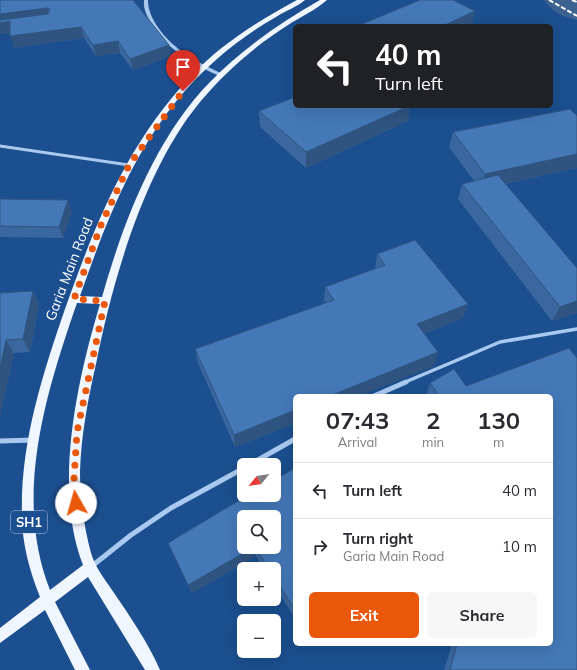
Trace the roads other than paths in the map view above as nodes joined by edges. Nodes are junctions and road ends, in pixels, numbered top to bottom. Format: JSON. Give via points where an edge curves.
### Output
{"nodes":[{"id":1,"x":146,"y":0,"type":"edge"},
{"id":2,"x":302,"y":0,"type":"edge"},
{"id":3,"x":324,"y":0,"type":"edge"},
{"id":4,"x":204,"y":67,"type":"junction"},
{"id":5,"x":220,"y":75,"type":"junction"},
{"id":6,"x":0,"y":146,"type":"edge"},
{"id":7,"x":129,"y":165,"type":"junction"},
{"id":8,"x":74,"y":299,"type":"junction"},
{"id":9,"x":105,"y":301,"type":"junction"},
{"id":10,"x":577,"y":329,"type":"edge"},
{"id":11,"x":379,"y":394,"type":"edge"},
{"id":12,"x":33,"y":440,"type":"junction"},
{"id":13,"x":293,"y":440,"type":"edge"},
{"id":14,"x":0,"y":441,"type":"edge"},
{"id":15,"x":261,"y":458,"type":"edge"},
{"id":16,"x":237,"y":472,"type":"edge"},
{"id":17,"x":90,"y":567,"type":"junction"},
{"id":18,"x":47,"y":602,"type":"junction"},
{"id":19,"x":0,"y":636,"type":"edge"},
{"id":20,"x":83,"y":670,"type":"edge"},
{"id":21,"x":153,"y":670,"type":"edge"}],
"edges":[{"from":1,"to":4,"type":"street","via":[[145,8],[165,42]]},
{"from":2,"to":4,"type":"main road","name":"Garia Main Road","number":"SH1","via":[[265,21]]},
{"from":3,"to":5,"type":"main road","via":[[274,32]]},
{"from":4,"to":5,"type":"street"},
{"from":4,"to":7,"type":"main road","name":"Garia Main Road","number":"SH1","via":[[160,121]]},
{"from":5,"to":9,"type":"main road","via":[[184,120],[155,169],[120,251]]},
{"from":6,"to":7,"type":"street"},
{"from":7,"to":8,"type":"main road","name":"Garia Main Road","number":"SH1","via":[[101,225]]},
{"from":8,"to":9,"type":"main road"},
{"from":8,"to":12,"type":"main road","name":"Garia Main Road","number":"SH1","via":[[60,336]]},
{"from":9,"to":17,"type":"main road","via":[[77,432],[74,479],[80,528]]},
{"from":10,"to":11,"type":"street","via":[[500,342]]},
{"from":12,"to":14,"type":"street"},
{"from":12,"to":18,"type":"main road","name":"Garia Main Road","number":"SH1","via":[[26,501],[32,552]]},
{"from":13,"to":15,"type":"street"},
{"from":16,"to":17,"type":"street","via":[[171,508]]},
{"from":17,"to":18,"type":"main road"},
{"from":17,"to":21,"type":"main road"},
{"from":18,"to":19,"type":"main road"},
{"from":18,"to":20,"type":"main road","name":"Garia Main Road"}]}
